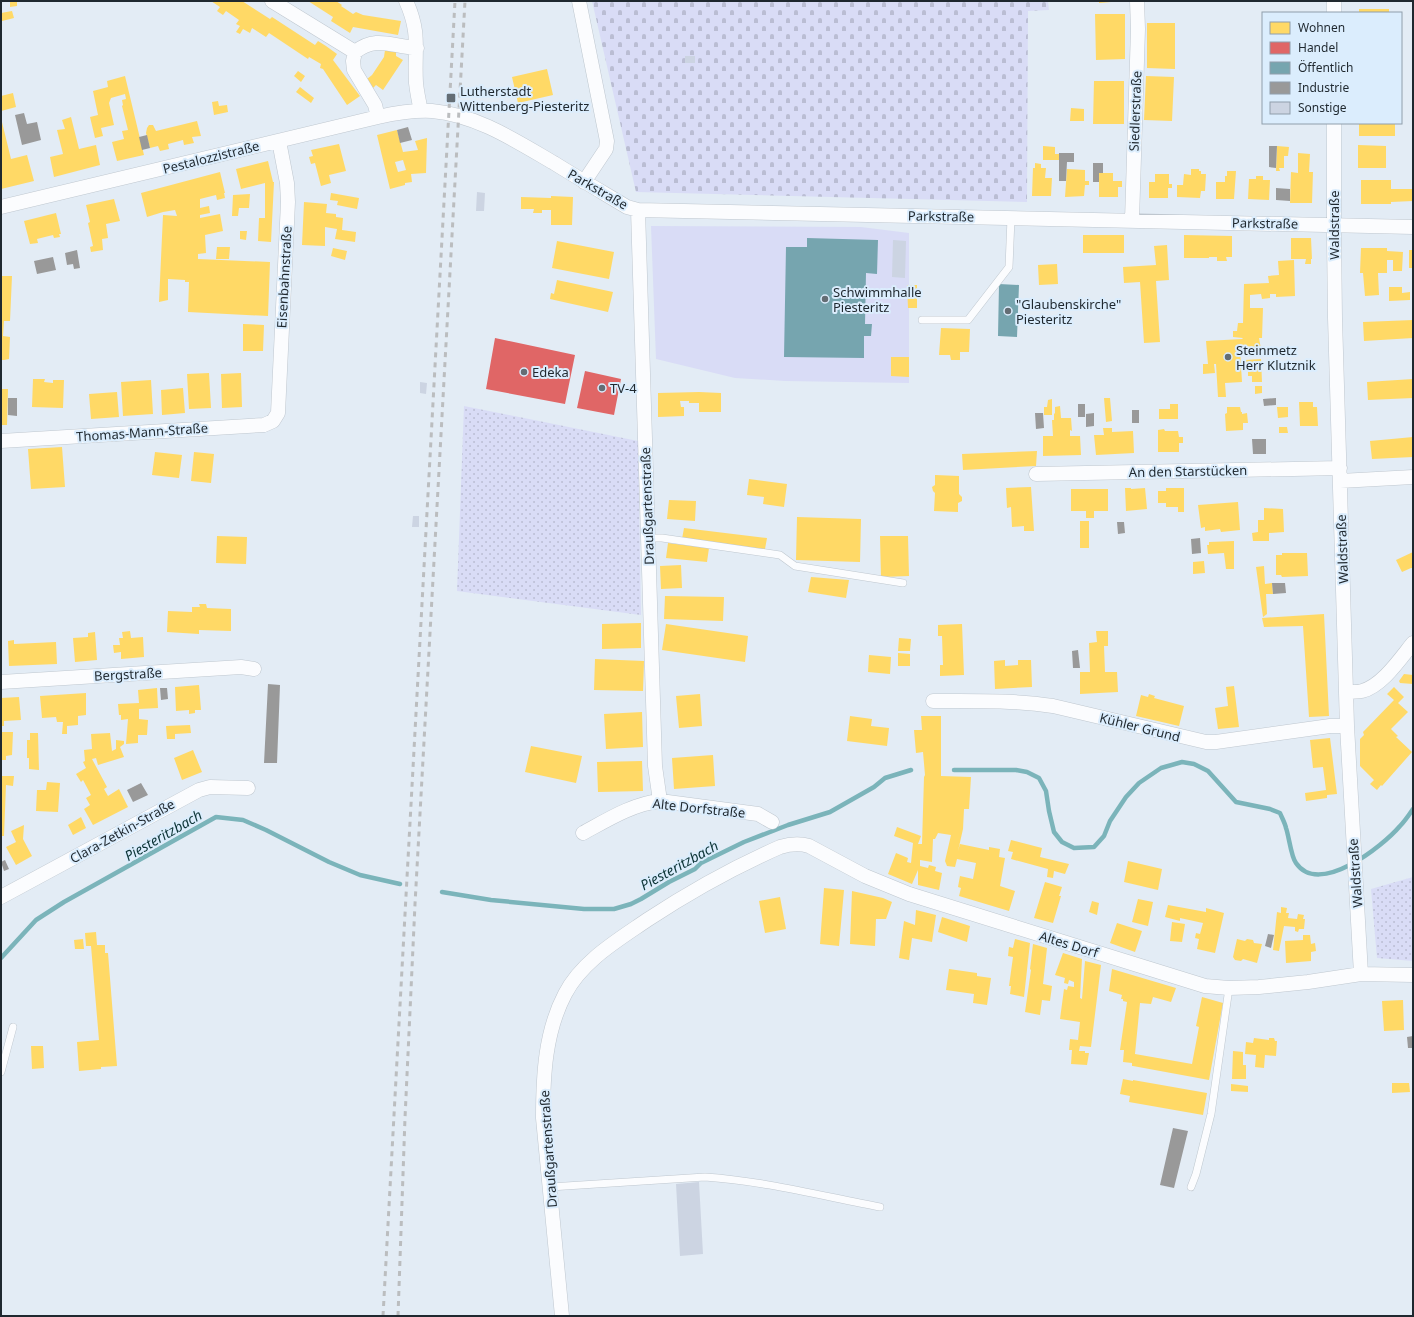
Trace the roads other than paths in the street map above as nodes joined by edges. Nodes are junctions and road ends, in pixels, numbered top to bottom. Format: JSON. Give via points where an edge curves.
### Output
{"nodes":[{"id":1,"x":272,"y":1,"type":"edge"},
{"id":2,"x":406,"y":1,"type":"edge"},
{"id":3,"x":579,"y":1,"type":"edge"},
{"id":4,"x":1137,"y":1,"type":"edge"},
{"id":5,"x":1334,"y":1,"type":"edge"},
{"id":6,"x":1334,"y":12,"type":"edge"},
{"id":7,"x":417,"y":48,"type":"junction"},
{"id":8,"x":354,"y":52,"type":"junction"},
{"id":9,"x":421,"y":111,"type":"junction"},
{"id":10,"x":378,"y":117,"type":"junction"},
{"id":11,"x":1334,"y":124,"type":"edge"},
{"id":12,"x":490,"y":128,"type":"joint"},
{"id":13,"x":279,"y":141,"type":"junction"},
{"id":14,"x":584,"y":182,"type":"junction"},
{"id":15,"x":1,"y":207,"type":"edge"},
{"id":16,"x":638,"y":210,"type":"junction"},
{"id":17,"x":1011,"y":218,"type":"junction"},
{"id":18,"x":1132,"y":220,"type":"junction"},
{"id":19,"x":1334,"y":225,"type":"junction"},
{"id":20,"x":1413,"y":227,"type":"edge"},
{"id":21,"x":922,"y":320,"type":"dead end"},
{"id":22,"x":278,"y":413,"type":"joint"},
{"id":23,"x":1,"y":441,"type":"edge"},
{"id":24,"x":1036,"y":474,"type":"dead end"},
{"id":25,"x":1340,"y":474,"type":"junction"},
{"id":26,"x":1413,"y":477,"type":"edge"},
{"id":27,"x":648,"y":538,"type":"junction"},
{"id":28,"x":903,"y":583,"type":"dead end"},
{"id":29,"x":1413,"y":643,"type":"edge"},
{"id":30,"x":254,"y":669,"type":"dead end"},
{"id":31,"x":1,"y":682,"type":"edge"},
{"id":32,"x":1346,"y":692,"type":"junction"},
{"id":33,"x":933,"y":701,"type":"dead end"},
{"id":34,"x":1347,"y":726,"type":"junction"},
{"id":35,"x":248,"y":788,"type":"dead end"},
{"id":36,"x":660,"y":801,"type":"junction"},
{"id":37,"x":772,"y":822,"type":"dead end"},
{"id":38,"x":583,"y":833,"type":"dead end"},
{"id":39,"x":790,"y":844,"type":"joint"},
{"id":40,"x":1,"y":897,"type":"edge"},
{"id":41,"x":1361,"y":974,"type":"junction"},
{"id":42,"x":1413,"y":975,"type":"edge"},
{"id":43,"x":1229,"y":988,"type":"junction"},
{"id":44,"x":13,"y":1027,"type":"dead end"},
{"id":45,"x":1,"y":1072,"type":"edge"},
{"id":46,"x":550,"y":1187,"type":"junction"},
{"id":47,"x":1191,"y":1187,"type":"dead end"},
{"id":48,"x":880,"y":1208,"type":"dead end"},
{"id":49,"x":562,"y":1316,"type":"edge"}],
"edges":[{"from":1,"to":8,"type":"street"},
{"from":2,"to":7,"type":"street","via":[[415,24]]},
{"from":3,"to":14,"type":"street","via":[[607,141],[606,149]]},
{"from":4,"to":18,"type":"street","name":"Siedlerstraße"},
{"from":5,"to":6,"type":"street"},
{"from":7,"to":8,"type":"street","via":[[380,42],[362,46]]},
{"from":7,"to":9,"type":"street","via":[[416,88]]},
{"from":8,"to":10,"type":"street","via":[[354,70],[375,105]]},
{"from":9,"to":10,"type":"street","name":"Pestalozzistraße","via":[[396,112]]},
{"from":9,"to":12,"type":"street","name":"Pestalozzistraße","via":[[458,116]]},
{"from":10,"to":13,"type":"street","name":"Pestalozzistraße"},
{"from":11,"to":19,"type":"street","name":"Waldstraße"},
{"from":12,"to":14,"type":"street","name":"Parkstraße"},
{"from":13,"to":15,"type":"street","name":"Pestalozzistraße"},
{"from":13,"to":22,"type":"street","name":"Eisenbahnstraße","via":[[288,202]]},
{"from":14,"to":16,"type":"street","name":"Parkstraße","via":[[627,207]]},
{"from":16,"to":17,"type":"street","name":"Parkstraße"},
{"from":16,"to":27,"type":"street","name":"Draußgartenstraße"},
{"from":17,"to":18,"type":"street","name":"Parkstraße"},
{"from":17,"to":21,"type":"lane","via":[[1009,267],[968,320]]},
{"from":18,"to":19,"type":"street","name":"Parkstraße"},
{"from":19,"to":20,"type":"street","name":"Parkstraße"},
{"from":19,"to":25,"type":"street","name":"Waldstraße"},
{"from":22,"to":23,"type":"street","name":"Thomas-Mann-Straße","via":[[273,420],[264,425]]},
{"from":24,"to":25,"type":"street","name":"An den Starstücken"},
{"from":25,"to":26,"type":"street","name":"An den Starstücken"},
{"from":25,"to":32,"type":"street","name":"Waldstraße"},
{"from":27,"to":28,"type":"lane","via":[[780,555],[795,566]]},
{"from":27,"to":36,"type":"street","name":"Draußgartenstraße","via":[[655,766]]},
{"from":29,"to":32,"type":"street","via":[[1372,687]]},
{"from":30,"to":31,"type":"street","name":"Bergstraße","via":[[241,667]]},
{"from":32,"to":34,"type":"street","name":"Waldstraße"},
{"from":33,"to":34,"type":"street","name":"Kühler Grund","via":[[1035,703],[1206,742]]},
{"from":34,"to":41,"type":"street","name":"Waldstraße"},
{"from":35,"to":40,"type":"street","name":"Clara-Zetkin-Straße","via":[[210,787],[199,790]]},
{"from":36,"to":37,"type":"street","name":"Alte Dorfstraße","via":[[758,814]]},
{"from":36,"to":38,"type":"street","name":"Alte Dorfstraße","via":[[635,807]]},
{"from":39,"to":43,"type":"street","name":"Altes Dorf","via":[[809,846],[865,876],[931,902],[1194,983]]},
{"from":39,"to":46,"type":"street","name":"Draußgartenstraße","via":[[721,874],[673,903],[609,946],[574,979],[558,1008],[545,1062],[544,1118]]},
{"from":41,"to":42,"type":"street","name":"Altes Dorf"},
{"from":41,"to":43,"type":"street","name":"Altes Dorf","via":[[1308,982]]},
{"from":43,"to":47,"type":"lane","via":[[1211,1114]]},
{"from":44,"to":45,"type":"lane"},
{"from":46,"to":48,"type":"lane","via":[[717,1178]]},
{"from":46,"to":49,"type":"street","name":"Draußgartenstraße"}]}
